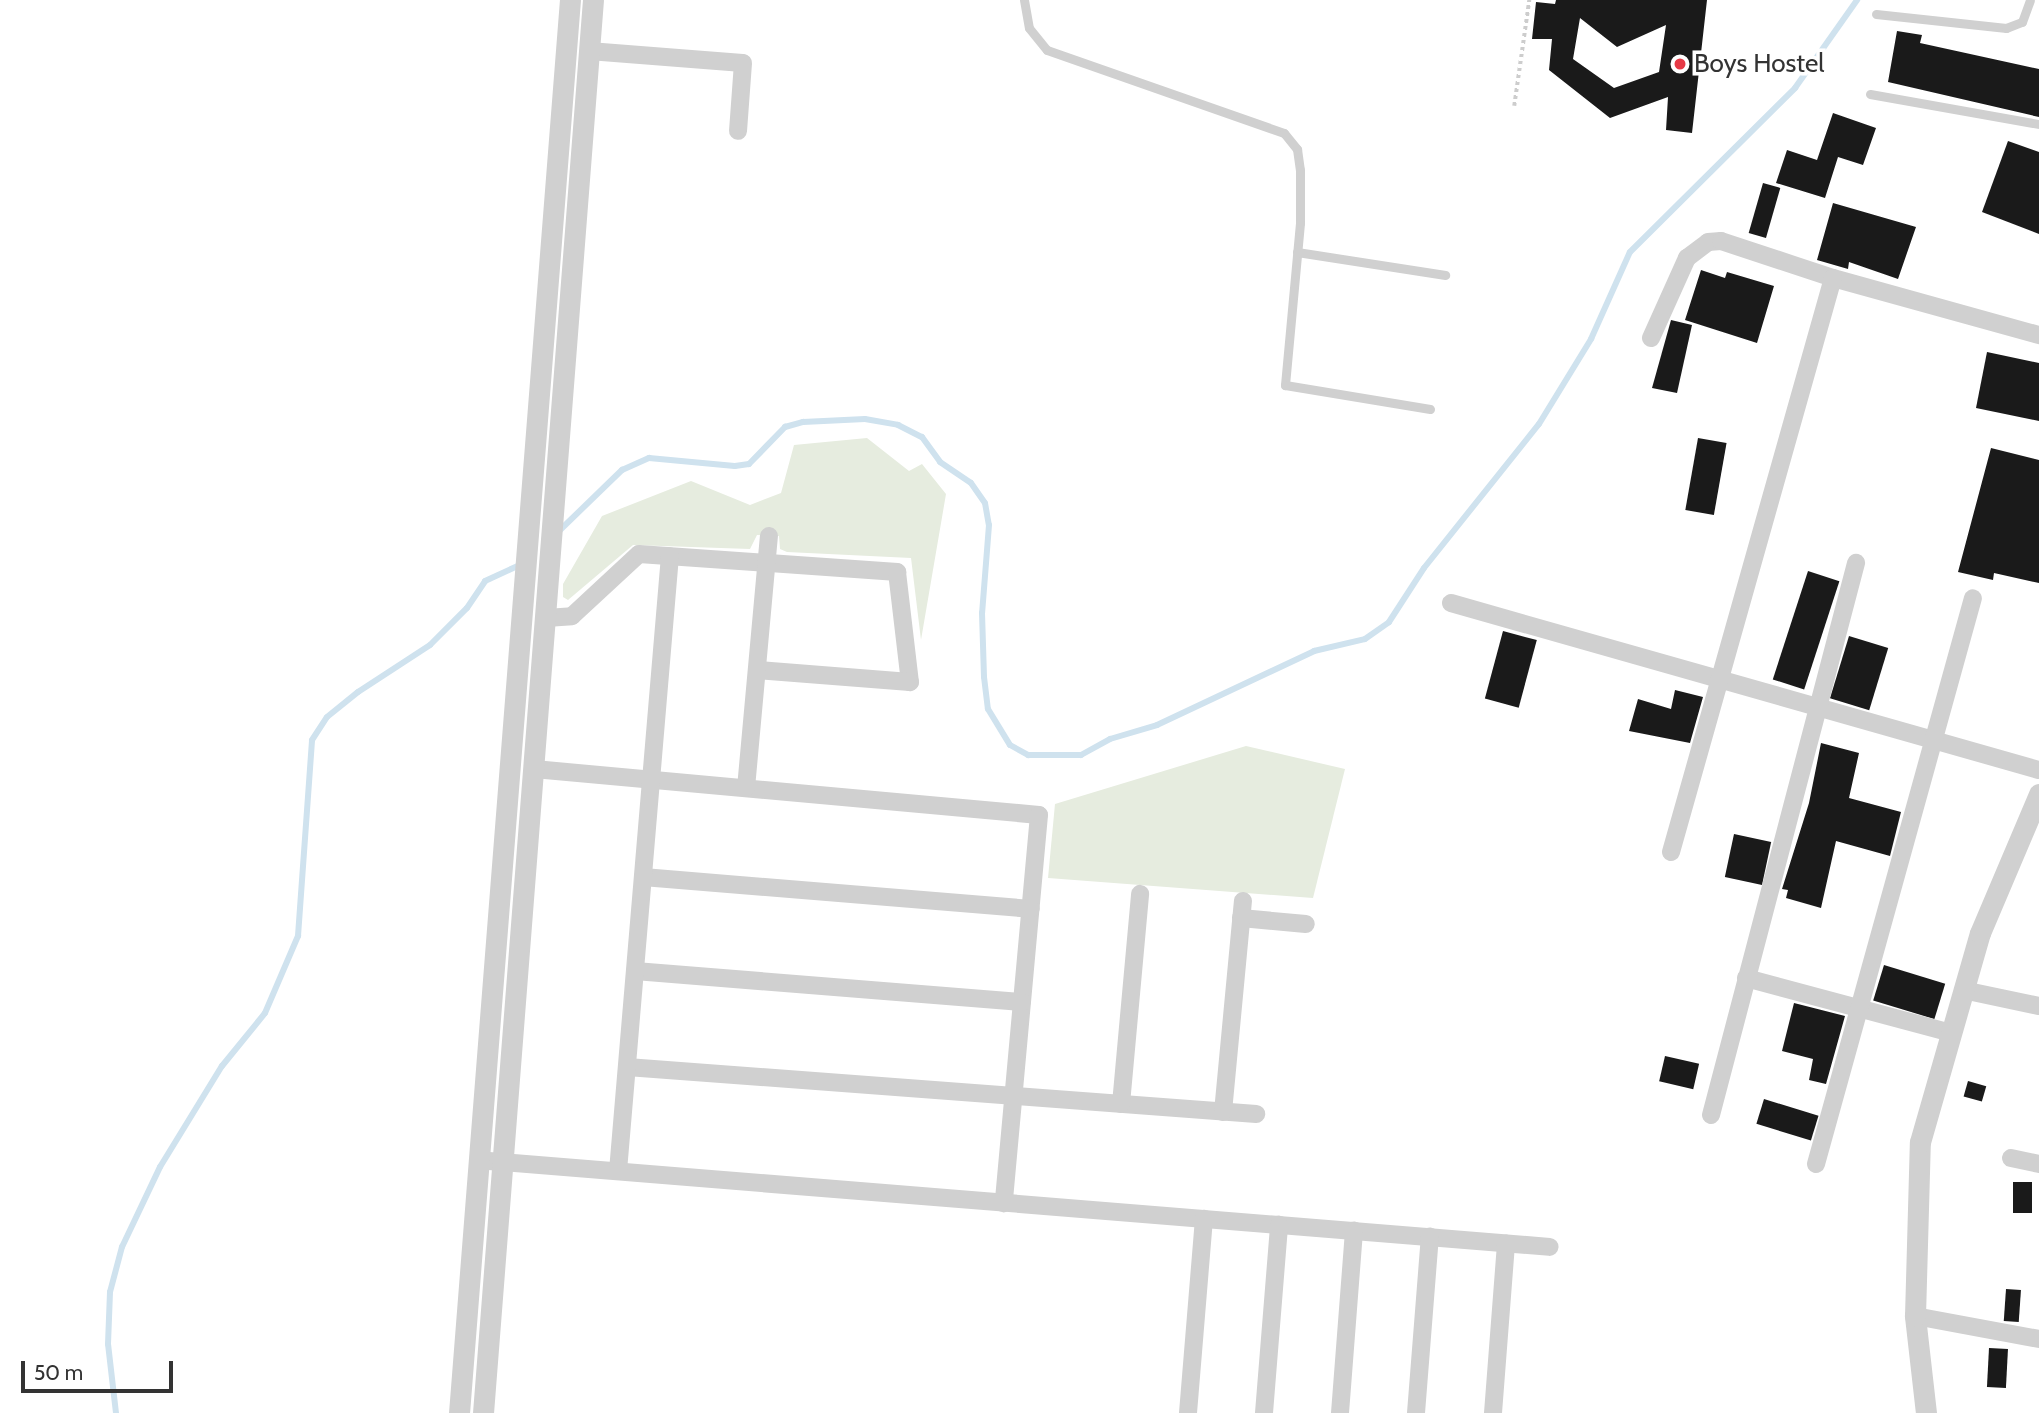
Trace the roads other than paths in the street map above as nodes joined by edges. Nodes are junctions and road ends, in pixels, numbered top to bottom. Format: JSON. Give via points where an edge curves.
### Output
{"nodes":[{"id":1,"x":570,"y":0,"type":"edge"},
{"id":2,"x":593,"y":0,"type":"edge"},
{"id":3,"x":1024,"y":0,"type":"edge"},
{"id":4,"x":2030,"y":0,"type":"edge"},
{"id":5,"x":1875,"y":14,"type":"dead end"},
{"id":6,"x":589,"y":51,"type":"junction"},
{"id":7,"x":1870,"y":94,"type":"dead end"},
{"id":8,"x":2039,"y":124,"type":"edge"},
{"id":9,"x":738,"y":131,"type":"dead end"},
{"id":10,"x":1297,"y":252,"type":"junction"},
{"id":11,"x":1444,"y":275,"type":"dead end"},
{"id":12,"x":1833,"y":278,"type":"junction"},
{"id":13,"x":2039,"y":335,"type":"edge"},
{"id":14,"x":1651,"y":338,"type":"dead end"},
{"id":15,"x":1430,"y":409,"type":"dead end"},
{"id":16,"x":769,"y":536,"type":"dead end"},
{"id":17,"x":670,"y":556,"type":"junction"},
{"id":18,"x":766,"y":563,"type":"junction"},
{"id":19,"x":1856,"y":563,"type":"dead end"},
{"id":20,"x":1973,"y":598,"type":"dead end"},
{"id":21,"x":1451,"y":603,"type":"dead end"},
{"id":22,"x":547,"y":618,"type":"junction"},
{"id":23,"x":757,"y":670,"type":"junction"},
{"id":24,"x":1719,"y":681,"type":"junction"},
{"id":25,"x":1816,"y":706,"type":"junction"},
{"id":26,"x":1932,"y":740,"type":"junction"},
{"id":27,"x":534,"y":769,"type":"junction"},
{"id":28,"x":2039,"y":770,"type":"edge"},
{"id":29,"x":652,"y":779,"type":"junction"},
{"id":30,"x":746,"y":788,"type":"junction"},
{"id":31,"x":2038,"y":797,"type":"edge"},
{"id":32,"x":1671,"y":852,"type":"dead end"},
{"id":33,"x":643,"y":877,"type":"junction"},
{"id":34,"x":1140,"y":894,"type":"dead end"},
{"id":35,"x":1031,"y":909,"type":"junction"},
{"id":36,"x":1306,"y":924,"type":"dead end"},
{"id":37,"x":635,"y":971,"type":"junction"},
{"id":38,"x":1746,"y":978,"type":"junction"},
{"id":39,"x":1963,"y":990,"type":"junction"},
{"id":40,"x":1023,"y":1002,"type":"junction"},
{"id":41,"x":2039,"y":1006,"type":"edge"},
{"id":42,"x":1858,"y":1007,"type":"junction"},
{"id":43,"x":1951,"y":1033,"type":"junction"},
{"id":44,"x":627,"y":1067,"type":"junction"},
{"id":45,"x":1014,"y":1097,"type":"junction"},
{"id":46,"x":1121,"y":1104,"type":"junction"},
{"id":47,"x":1223,"y":1112,"type":"junction"},
{"id":48,"x":1256,"y":1114,"type":"dead end"},
{"id":49,"x":1711,"y":1115,"type":"dead end"},
{"id":50,"x":2011,"y":1158,"type":"dead end"},
{"id":51,"x":481,"y":1160,"type":"junction"},
{"id":52,"x":502,"y":1162,"type":"junction"},
{"id":53,"x":1816,"y":1164,"type":"dead end"},
{"id":54,"x":2039,"y":1164,"type":"edge"},
{"id":55,"x":618,"y":1171,"type":"junction"},
{"id":56,"x":1004,"y":1203,"type":"junction"},
{"id":57,"x":1204,"y":1219,"type":"junction"},
{"id":58,"x":1279,"y":1225,"type":"junction"},
{"id":59,"x":1354,"y":1231,"type":"junction"},
{"id":60,"x":1430,"y":1237,"type":"junction"},
{"id":61,"x":1506,"y":1243,"type":"junction"},
{"id":62,"x":1550,"y":1247,"type":"dead end"},
{"id":63,"x":1915,"y":1317,"type":"junction"},
{"id":64,"x":2039,"y":1339,"type":"edge"},
{"id":65,"x":459,"y":1413,"type":"edge"},
{"id":66,"x":483,"y":1413,"type":"edge"},
{"id":67,"x":1188,"y":1413,"type":"edge"},
{"id":68,"x":1264,"y":1413,"type":"edge"},
{"id":69,"x":1340,"y":1413,"type":"edge"},
{"id":70,"x":1416,"y":1413,"type":"edge"},
{"id":71,"x":1493,"y":1413,"type":"edge"},
{"id":72,"x":1926,"y":1413,"type":"edge"}],
"edges":[{"from":1,"to":51,"type":"street"},
{"from":2,"to":6,"type":"street"},
{"from":3,"to":10,"type":"lane","via":[[1029,28],[1047,50],[1283,133],[1297,149],[1300,170]]},
{"from":4,"to":5,"type":"lane","via":[[2022,22],[2006,28]]},
{"from":6,"to":9,"type":"street","via":[[743,63]]},
{"from":6,"to":22,"type":"street"},
{"from":7,"to":8,"type":"lane"},
{"from":10,"to":11,"type":"lane"},
{"from":10,"to":15,"type":"lane","via":[[1284,385]]},
{"from":12,"to":13,"type":"street"},
{"from":12,"to":14,"type":"street","via":[[1721,242],[1708,242],[1687,258]]},
{"from":12,"to":24,"type":"street"},
{"from":16,"to":18,"type":"street"},
{"from":17,"to":18,"type":"street"},
{"from":17,"to":22,"type":"street","via":[[639,554],[572,617]]},
{"from":17,"to":29,"type":"street"},
{"from":18,"to":23,"type":"street"},
{"from":18,"to":23,"type":"street","via":[[897,572],[910,682]]},
{"from":19,"to":25,"type":"street"},
{"from":20,"to":26,"type":"street"},
{"from":21,"to":24,"type":"street"},
{"from":22,"to":27,"type":"street"},
{"from":23,"to":30,"type":"street"},
{"from":24,"to":25,"type":"street"},
{"from":24,"to":32,"type":"street"},
{"from":25,"to":26,"type":"street"},
{"from":25,"to":38,"type":"street"},
{"from":26,"to":28,"type":"street"},
{"from":26,"to":42,"type":"street"},
{"from":27,"to":29,"type":"street"},
{"from":27,"to":52,"type":"street"},
{"from":29,"to":30,"type":"street"},
{"from":29,"to":33,"type":"street"},
{"from":30,"to":35,"type":"street","via":[[1040,815]]},
{"from":31,"to":39,"type":"street","via":[[1980,933]]},
{"from":33,"to":35,"type":"street"},
{"from":33,"to":37,"type":"street"},
{"from":34,"to":46,"type":"street"},
{"from":35,"to":40,"type":"street"},
{"from":36,"to":47,"type":"street","via":[[1242,910]]},
{"from":37,"to":40,"type":"street"},
{"from":37,"to":44,"type":"street"},
{"from":38,"to":42,"type":"street"},
{"from":38,"to":49,"type":"street"},
{"from":39,"to":41,"type":"street"},
{"from":39,"to":43,"type":"street"},
{"from":40,"to":45,"type":"street"},
{"from":42,"to":43,"type":"street"},
{"from":42,"to":53,"type":"street"},
{"from":43,"to":63,"type":"street","via":[[1920,1142]]},
{"from":44,"to":45,"type":"street"},
{"from":44,"to":55,"type":"street"},
{"from":45,"to":46,"type":"street"},
{"from":45,"to":56,"type":"street"},
{"from":46,"to":47,"type":"street"},
{"from":47,"to":48,"type":"street"},
{"from":50,"to":54,"type":"street"},
{"from":51,"to":52,"type":"street"},
{"from":51,"to":65,"type":"street"},
{"from":52,"to":55,"type":"street"},
{"from":52,"to":66,"type":"street"},
{"from":55,"to":56,"type":"street"},
{"from":56,"to":57,"type":"street"},
{"from":57,"to":58,"type":"street"},
{"from":57,"to":67,"type":"street"},
{"from":58,"to":59,"type":"street"},
{"from":58,"to":68,"type":"street"},
{"from":59,"to":60,"type":"street"},
{"from":59,"to":69,"type":"street"},
{"from":60,"to":61,"type":"street"},
{"from":60,"to":70,"type":"street"},
{"from":61,"to":62,"type":"street"},
{"from":61,"to":71,"type":"street"},
{"from":63,"to":64,"type":"street"},
{"from":63,"to":72,"type":"street"}]}
